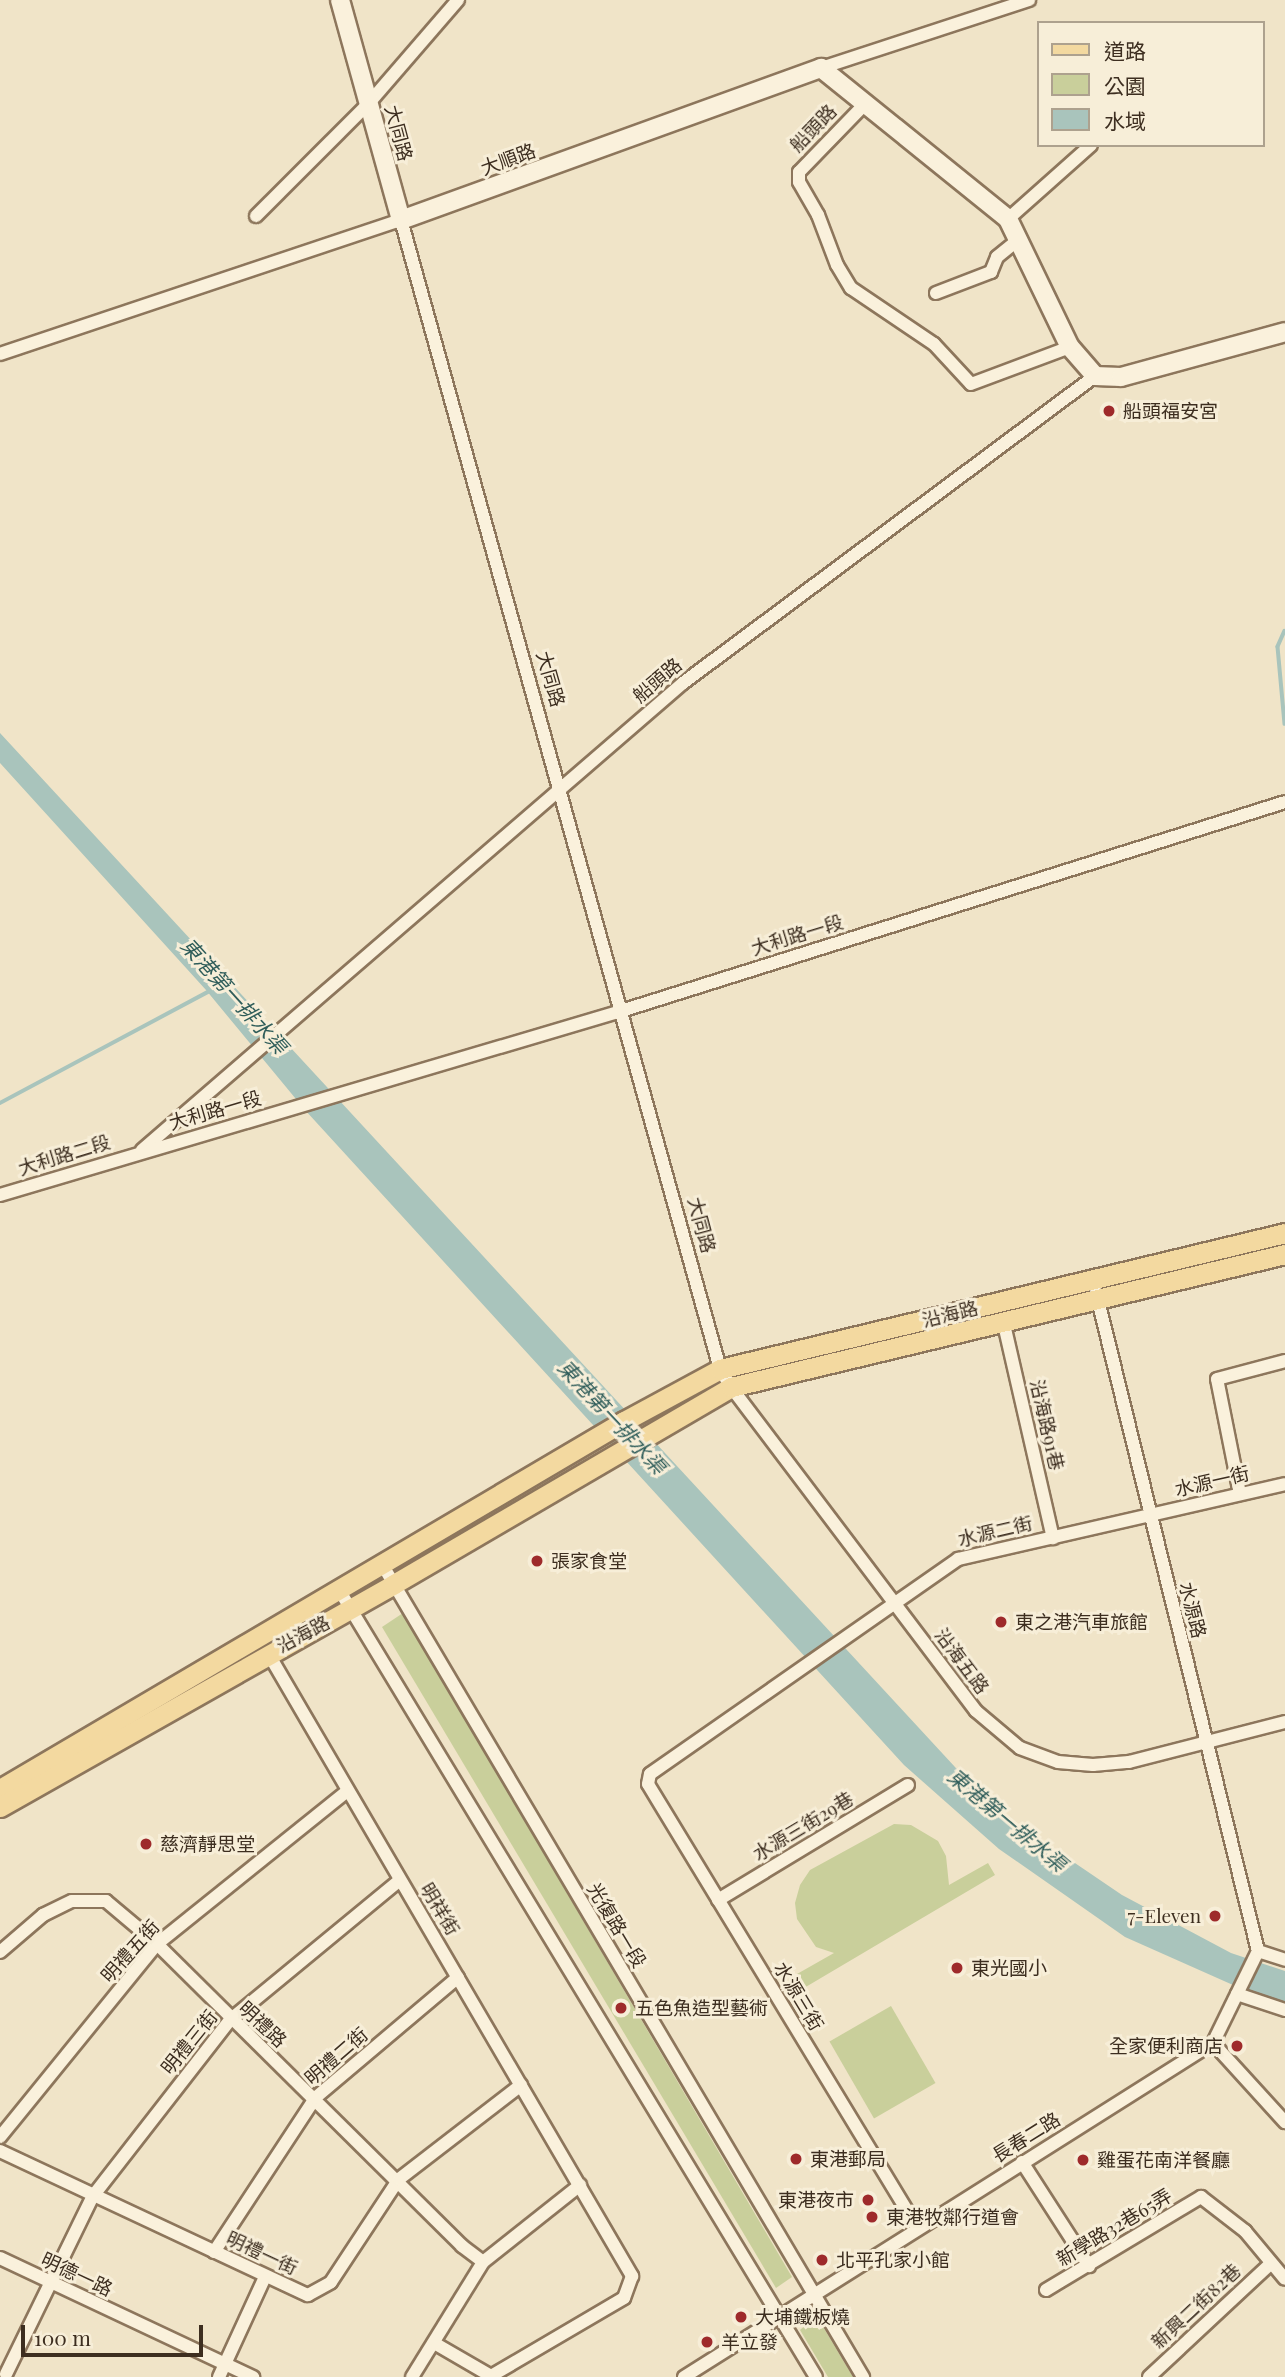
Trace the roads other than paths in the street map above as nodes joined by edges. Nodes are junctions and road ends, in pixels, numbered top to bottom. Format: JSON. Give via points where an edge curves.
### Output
{"nodes":[{"id":1,"x":340,"y":0,"type":"edge"},
{"id":2,"x":458,"y":0,"type":"edge"},
{"id":3,"x":1029,"y":0,"type":"edge"},
{"id":4,"x":821,"y":68,"type":"junction"},
{"id":5,"x":369,"y":103,"type":"junction"},
{"id":6,"x":863,"y":106,"type":"junction"},
{"id":7,"x":1089,"y":147,"type":"edge"},
{"id":8,"x":256,"y":216,"type":"dead end"},
{"id":9,"x":1008,"y":219,"type":"junction"},
{"id":10,"x":401,"y":220,"type":"junction"},
{"id":11,"x":1019,"y":239,"type":"junction"},
{"id":12,"x":936,"y":293,"type":"dead end"},
{"id":13,"x":1285,"y":332,"type":"edge"},
{"id":14,"x":1070,"y":347,"type":"junction"},
{"id":15,"x":0,"y":354,"type":"edge"},
{"id":16,"x":1095,"y":376,"type":"junction"},
{"id":17,"x":560,"y":791,"type":"junction"},
{"id":18,"x":1285,"y":802,"type":"edge"},
{"id":19,"x":621,"y":1011,"type":"junction"},
{"id":20,"x":139,"y":1153,"type":"junction"},
{"id":21,"x":0,"y":1195,"type":"edge"},
{"id":22,"x":1285,"y":1233,"type":"edge"},
{"id":23,"x":1285,"y":1254,"type":"edge"},
{"id":24,"x":1094,"y":1278,"type":"junction"},
{"id":25,"x":1098,"y":1298,"type":"junction"},
{"id":26,"x":1003,"y":1320,"type":"junction"},
{"id":27,"x":1285,"y":1361,"type":"edge"},
{"id":28,"x":720,"y":1369,"type":"junction"},
{"id":29,"x":730,"y":1387,"type":"junction"},
{"id":30,"x":1285,"y":1484,"type":"edge"},
{"id":31,"x":1240,"y":1494,"type":"junction"},
{"id":32,"x":1149,"y":1516,"type":"junction"},
{"id":33,"x":1053,"y":1538,"type":"junction"},
{"id":34,"x":382,"y":1564,"type":"junction"},
{"id":35,"x":394,"y":1584,"type":"junction"},
{"id":36,"x":338,"y":1588,"type":"junction"},
{"id":37,"x":893,"y":1601,"type":"junction"},
{"id":38,"x":350,"y":1609,"type":"junction"},
{"id":39,"x":268,"y":1653,"type":"junction"},
{"id":40,"x":1285,"y":1722,"type":"edge"},
{"id":41,"x":1207,"y":1744,"type":"junction"},
{"id":42,"x":648,"y":1784,"type":"joint"},
{"id":43,"x":908,"y":1785,"type":"dead end"},
{"id":44,"x":0,"y":1788,"type":"edge"},
{"id":45,"x":347,"y":1791,"type":"junction"},
{"id":46,"x":0,"y":1807,"type":"edge"},
{"id":47,"x":400,"y":1880,"type":"junction"},
{"id":48,"x":718,"y":1899,"type":"junction"},
{"id":49,"x":156,"y":1944,"type":"junction"},
{"id":50,"x":1258,"y":1951,"type":"junction"},
{"id":51,"x":0,"y":1952,"type":"edge"},
{"id":52,"x":1285,"y":1960,"type":"edge"},
{"id":53,"x":457,"y":1977,"type":"junction"},
{"id":54,"x":1238,"y":1992,"type":"junction"},
{"id":55,"x":1285,"y":2010,"type":"edge"},
{"id":56,"x":230,"y":2020,"type":"junction"},
{"id":57,"x":1213,"y":2043,"type":"junction"},
{"id":58,"x":521,"y":2085,"type":"junction"},
{"id":59,"x":315,"y":2098,"type":"junction"},
{"id":60,"x":1285,"y":2122,"type":"edge"},
{"id":61,"x":0,"y":2137,"type":"edge"},
{"id":62,"x":0,"y":2151,"type":"edge"},
{"id":63,"x":1022,"y":2162,"type":"junction"},
{"id":64,"x":399,"y":2179,"type":"junction"},
{"id":65,"x":580,"y":2185,"type":"junction"},
{"id":66,"x":93,"y":2196,"type":"junction"},
{"id":67,"x":918,"y":2227,"type":"junction"},
{"id":68,"x":214,"y":2252,"type":"junction"},
{"id":69,"x":0,"y":2258,"type":"edge"},
{"id":70,"x":483,"y":2262,"type":"junction"},
{"id":71,"x":1270,"y":2264,"type":"junction"},
{"id":72,"x":1089,"y":2266,"type":"junction"},
{"id":73,"x":265,"y":2277,"type":"junction"},
{"id":74,"x":1285,"y":2279,"type":"edge"},
{"id":75,"x":48,"y":2281,"type":"junction"},
{"id":76,"x":1046,"y":2290,"type":"dead end"},
{"id":77,"x":814,"y":2293,"type":"junction"},
{"id":78,"x":780,"y":2316,"type":"junction"},
{"id":79,"x":434,"y":2343,"type":"junction"},
{"id":80,"x":225,"y":2364,"type":"junction"},
{"id":81,"x":6,"y":2374,"type":"edge"},
{"id":82,"x":690,"y":2376,"type":"edge"},
{"id":83,"x":219,"y":2377,"type":"edge"},
{"id":84,"x":253,"y":2377,"type":"edge"},
{"id":85,"x":412,"y":2377,"type":"edge"},
{"id":86,"x":816,"y":2377,"type":"edge"},
{"id":87,"x":863,"y":2377,"type":"edge"},
{"id":88,"x":1149,"y":2377,"type":"edge"}],
"edges":[{"from":1,"to":5,"type":"street","name":"大同路"},
{"from":2,"to":5,"type":"street"},
{"from":3,"to":4,"type":"street","name":"大順路"},
{"from":4,"to":6,"type":"street","name":"船頭路"},
{"from":4,"to":10,"type":"street","name":"大順路"},
{"from":5,"to":8,"type":"street"},
{"from":5,"to":10,"type":"street","name":"大同路"},
{"from":6,"to":9,"type":"street","name":"船頭路"},
{"from":6,"to":14,"type":"street","name":"船頭路","via":[[799,172],[799,181],[851,288],[934,344],[971,384]]},
{"from":7,"to":9,"type":"street"},
{"from":9,"to":11,"type":"street","name":"船頭路"},
{"from":10,"to":15,"type":"street","name":"大順路"},
{"from":10,"to":17,"type":"street","name":"大同路"},
{"from":11,"to":12,"type":"street","via":[[997,257],[991,272]]},
{"from":11,"to":14,"type":"street","name":"船頭路"},
{"from":13,"to":16,"type":"street","via":[[1121,377]]},
{"from":14,"to":16,"type":"street","name":"船頭路"},
{"from":16,"to":17,"type":"street","name":"船頭路","via":[[683,683]]},
{"from":17,"to":19,"type":"street","name":"大同路"},
{"from":17,"to":20,"type":"street","name":"船頭路"},
{"from":18,"to":19,"type":"street","name":"大利路一段"},
{"from":19,"to":20,"type":"street","name":"大利路一段"},
{"from":19,"to":28,"type":"street","name":"大同路"},
{"from":20,"to":21,"type":"street","name":"大利路二段"},
{"from":22,"to":24,"type":"main road","name":"沿海路"},
{"from":23,"to":25,"type":"main road","name":"沿海路"},
{"from":24,"to":25,"type":"street","name":"水源路"},
{"from":24,"to":28,"type":"main road","name":"沿海路"},
{"from":25,"to":26,"type":"main road","name":"沿海路"},
{"from":25,"to":32,"type":"street","name":"水源路"},
{"from":26,"to":29,"type":"main road","name":"沿海路"},
{"from":26,"to":33,"type":"street","name":"沿海路91巷"},
{"from":27,"to":31,"type":"street","via":[[1217,1379]]},
{"from":28,"to":29,"type":"street","name":"沿海五路"},
{"from":28,"to":34,"type":"main road","name":"沿海路"},
{"from":29,"to":35,"type":"main road","name":"沿海路"},
{"from":29,"to":37,"type":"street","name":"沿海五路"},
{"from":30,"to":31,"type":"street","name":"水源一街"},
{"from":31,"to":32,"type":"street","name":"水源一街"},
{"from":32,"to":33,"type":"street","name":"水源二街"},
{"from":32,"to":41,"type":"street","name":"水源路"},
{"from":33,"to":37,"type":"street","name":"水源二街","via":[[958,1559]]},
{"from":34,"to":35,"type":"street","name":"光復路一段"},
{"from":34,"to":36,"type":"main road","name":"沿海路"},
{"from":35,"to":38,"type":"main road","name":"沿海路"},
{"from":35,"to":77,"type":"street","name":"光復路一段"},
{"from":36,"to":38,"type":"street"},
{"from":36,"to":44,"type":"main road","name":"沿海路"},
{"from":37,"to":41,"type":"street","name":"沿海五路","via":[[976,1711],[1020,1748],[1058,1762],[1093,1765]]},
{"from":37,"to":42,"type":"street","name":"水源二街","via":[[655,1767]]},
{"from":38,"to":39,"type":"main road","name":"沿海路"},
{"from":38,"to":78,"type":"street"},
{"from":39,"to":45,"type":"street","name":"明祥街"},
{"from":39,"to":46,"type":"main road","name":"沿海路"},
{"from":40,"to":41,"type":"street","name":"沿海五路"},
{"from":41,"to":50,"type":"street","name":"水源路"},
{"from":42,"to":48,"type":"street","name":"水源三街"},
{"from":43,"to":48,"type":"street","name":"水源三街29巷"},
{"from":45,"to":47,"type":"street","name":"明祥街"},
{"from":45,"to":49,"type":"street","name":"明禮五街"},
{"from":47,"to":53,"type":"street","name":"明祥街"},
{"from":47,"to":56,"type":"street","name":"明禮三街"},
{"from":48,"to":67,"type":"street","name":"水源三街"},
{"from":49,"to":51,"type":"street","name":"明禮路","via":[[106,1901],[72,1901],[43,1915]]},
{"from":49,"to":56,"type":"street","name":"明禮路"},
{"from":49,"to":61,"type":"street","name":"明禮五街"},
{"from":50,"to":52,"type":"street"},
{"from":50,"to":54,"type":"street"},
{"from":53,"to":58,"type":"street","name":"明祥街"},
{"from":53,"to":59,"type":"street","name":"明禮二街"},
{"from":54,"to":55,"type":"street"},
{"from":54,"to":57,"type":"street"},
{"from":56,"to":59,"type":"street","name":"明禮路"},
{"from":56,"to":66,"type":"street","name":"明禮三街"},
{"from":57,"to":60,"type":"street"},
{"from":57,"to":63,"type":"street","name":"長春二路"},
{"from":58,"to":64,"type":"street","name":"明禮一街"},
{"from":58,"to":65,"type":"street","name":"明祥街"},
{"from":59,"to":64,"type":"street","name":"明禮路"},
{"from":59,"to":68,"type":"street","name":"明禮二街"},
{"from":62,"to":66,"type":"street","name":"明禮一街"},
{"from":63,"to":67,"type":"street","name":"長春二路"},
{"from":63,"to":72,"type":"street"},
{"from":64,"to":70,"type":"street","name":"明禮路"},
{"from":64,"to":73,"type":"street","name":"明禮一街","via":[[331,2281],[308,2295]]},
{"from":65,"to":70,"type":"street"},
{"from":65,"to":79,"type":"street","name":"明祥街","via":[[632,2276],[624,2298],[491,2376]]},
{"from":66,"to":68,"type":"street","name":"明禮一街"},
{"from":66,"to":75,"type":"street","name":"明禮三街"},
{"from":67,"to":77,"type":"street","name":"長春二路"},
{"from":68,"to":73,"type":"street","name":"明禮一街"},
{"from":69,"to":75,"type":"street","name":"明德一路"},
{"from":70,"to":79,"type":"street"},
{"from":71,"to":72,"type":"street","name":"新學路32巷65弄","via":[[1245,2231],[1201,2197]]},
{"from":71,"to":74,"type":"street"},
{"from":71,"to":88,"type":"street","name":"新興二街82巷"},
{"from":72,"to":76,"type":"street","name":"新學路32巷65弄"},
{"from":73,"to":80,"type":"street"},
{"from":75,"to":80,"type":"street","name":"明德一路"},
{"from":75,"to":81,"type":"street","name":"明禮三街"},
{"from":77,"to":78,"type":"street","name":"長春二路"},
{"from":77,"to":87,"type":"street","name":"光復路一段"},
{"from":78,"to":82,"type":"street","name":"長春二路"},
{"from":78,"to":86,"type":"street"},
{"from":79,"to":85,"type":"street"},
{"from":80,"to":83,"type":"street"},
{"from":80,"to":84,"type":"street","name":"明德一路"}]}
